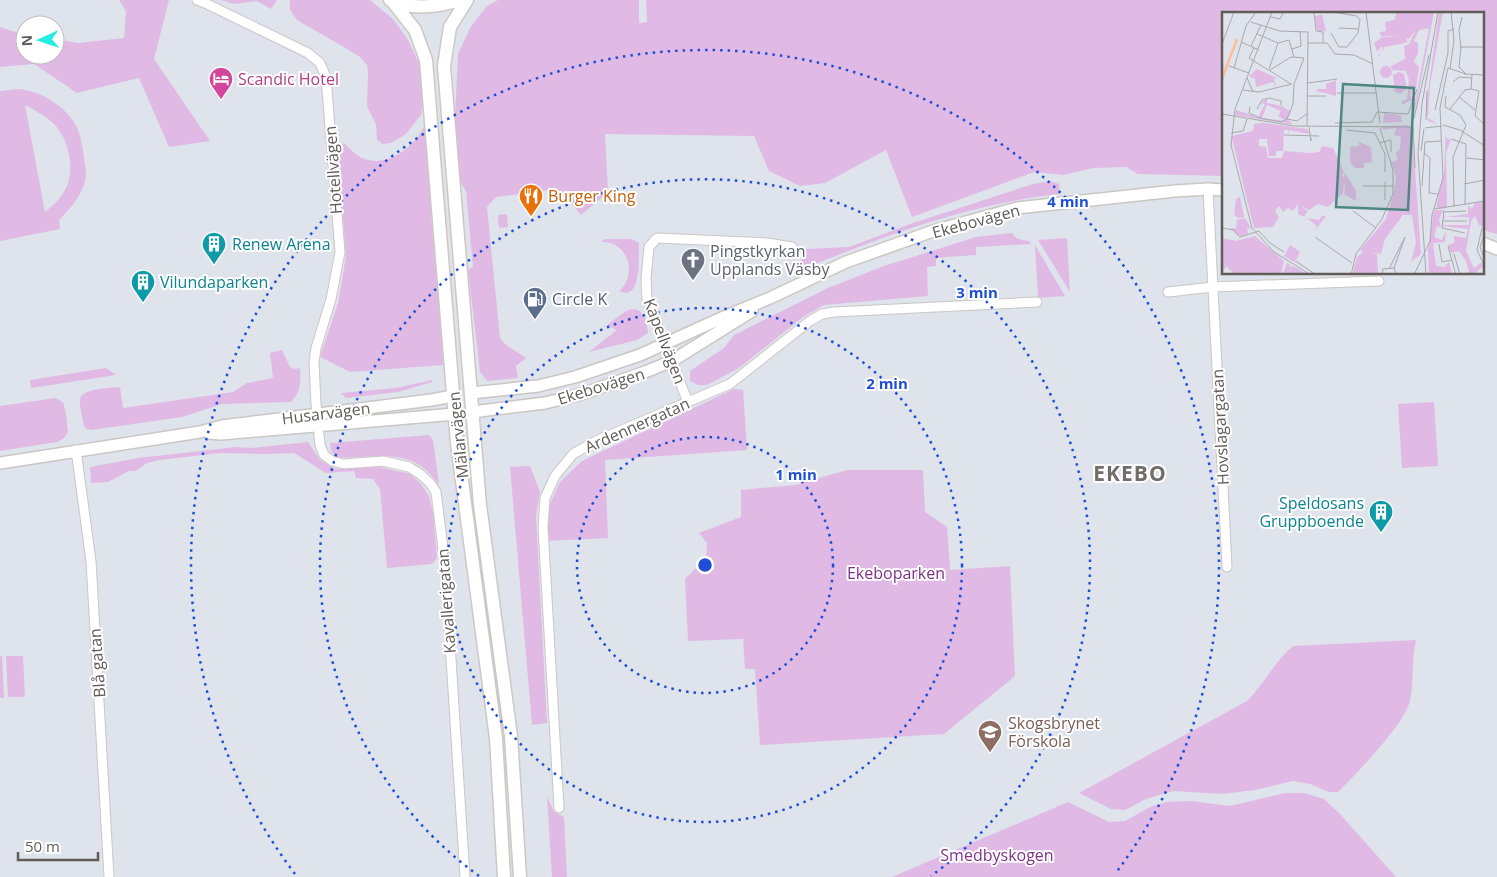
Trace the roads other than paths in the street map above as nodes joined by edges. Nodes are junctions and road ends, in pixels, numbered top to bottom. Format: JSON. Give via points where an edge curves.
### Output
{"nodes":[{"id":1,"x":196,"y":0,"type":"edge"},
{"id":2,"x":459,"y":0,"type":"edge"},
{"id":3,"x":467,"y":0,"type":"edge"},
{"id":4,"x":392,"y":1,"type":"edge"},
{"id":5,"x":1208,"y":189,"type":"junction"},
{"id":6,"x":1222,"y":190,"type":"edge"},
{"id":7,"x":1484,"y":243,"type":"edge"},
{"id":8,"x":792,"y":247,"type":"dead end"},
{"id":9,"x":1497,"y":249,"type":"edge"},
{"id":10,"x":1378,"y":281,"type":"dead end"},
{"id":11,"x":1213,"y":287,"type":"junction"},
{"id":12,"x":1168,"y":292,"type":"dead end"},
{"id":13,"x":770,"y":298,"type":"junction"},
{"id":14,"x":1037,"y":302,"type":"dead end"},
{"id":15,"x":665,"y":345,"type":"junction"},
{"id":16,"x":672,"y":361,"type":"junction"},
{"id":17,"x":471,"y":393,"type":"junction"},
{"id":18,"x":453,"y":396,"type":"junction"},
{"id":19,"x":688,"y":402,"type":"junction"},
{"id":20,"x":472,"y":412,"type":"junction"},
{"id":21,"x":454,"y":414,"type":"junction"},
{"id":22,"x":317,"y":420,"type":"junction"},
{"id":23,"x":76,"y":450,"type":"junction"},
{"id":24,"x":0,"y":463,"type":"edge"},
{"id":25,"x":1227,"y":567,"type":"dead end"},
{"id":26,"x":559,"y":808,"type":"dead end"},
{"id":27,"x":109,"y":877,"type":"edge"},
{"id":28,"x":465,"y":877,"type":"edge"},
{"id":29,"x":504,"y":877,"type":"edge"},
{"id":30,"x":520,"y":877,"type":"edge"}],
"edges":[{"from":1,"to":22,"type":"street","name":"Hotellvägen","via":[[308,53],[320,63],[326,76],[340,252],[314,362]]},
{"from":2,"to":4,"type":"main road","via":[[429,6]]},
{"from":3,"to":17,"type":"main road","name":"Mälarvägen","via":[[450,26],[444,66]]},
{"from":4,"to":18,"type":"main road","name":"Mälarvägen","via":[[415,30],[426,60]]},
{"from":5,"to":6,"type":"street","name":"Ekebovägen"},
{"from":5,"to":11,"type":"street","name":"Hovslagargatan"},
{"from":5,"to":13,"type":"street","name":"Ekebovägen","via":[[1017,208],[933,231],[846,262]]},
{"from":7,"to":9,"type":"street"},
{"from":8,"to":15,"type":"street","name":"Kapellvägen","via":[[657,238],[649,247],[646,300]]},
{"from":10,"to":11,"type":"street"},
{"from":11,"to":12,"type":"street"},
{"from":11,"to":25,"type":"street","name":"Hovslagargatan"},
{"from":13,"to":15,"type":"street","name":"Ekebovägen"},
{"from":13,"to":16,"type":"street","name":"Ekebovägen"},
{"from":14,"to":19,"type":"street","name":"Ardennergatan","via":[[822,314],[730,384]]},
{"from":15,"to":16,"type":"street","name":"Kapellvägen"},
{"from":15,"to":17,"type":"street","name":"Ekebovägen","via":[[584,374],[538,386]]},
{"from":16,"to":19,"type":"street","name":"Kapellvägen"},
{"from":16,"to":20,"type":"street","name":"Ekebovägen","via":[[582,394],[545,403]]},
{"from":17,"to":18,"type":"main road"},
{"from":17,"to":20,"type":"main road","name":"Mälarvägen"},
{"from":18,"to":21,"type":"main road","name":"Mälarvägen"},
{"from":18,"to":22,"type":"street","name":"Husarvägen"},
{"from":19,"to":26,"type":"street","name":"Ardennergatan","via":[[596,440],[573,454],[554,476],[545,498],[544,540]]},
{"from":20,"to":21,"type":"main road"},
{"from":20,"to":30,"type":"main road","name":"Mälarvägen","via":[[480,506],[511,736]]},
{"from":21,"to":22,"type":"street","name":"Husarvägen"},
{"from":21,"to":29,"type":"main road","name":"Mälarvägen","via":[[496,738]]},
{"from":22,"to":23,"type":"street","name":"Husarvägen","via":[[222,426]]},
{"from":22,"to":28,"type":"street","name":"Kavallerigatan","via":[[320,445],[324,455],[332,461],[344,464],[383,461],[409,467],[430,483],[436,492],[445,570]]},
{"from":23,"to":24,"type":"street","name":"Husarvägen"},
{"from":23,"to":27,"type":"street","name":"Blå gatan","via":[[91,561]]}]}
